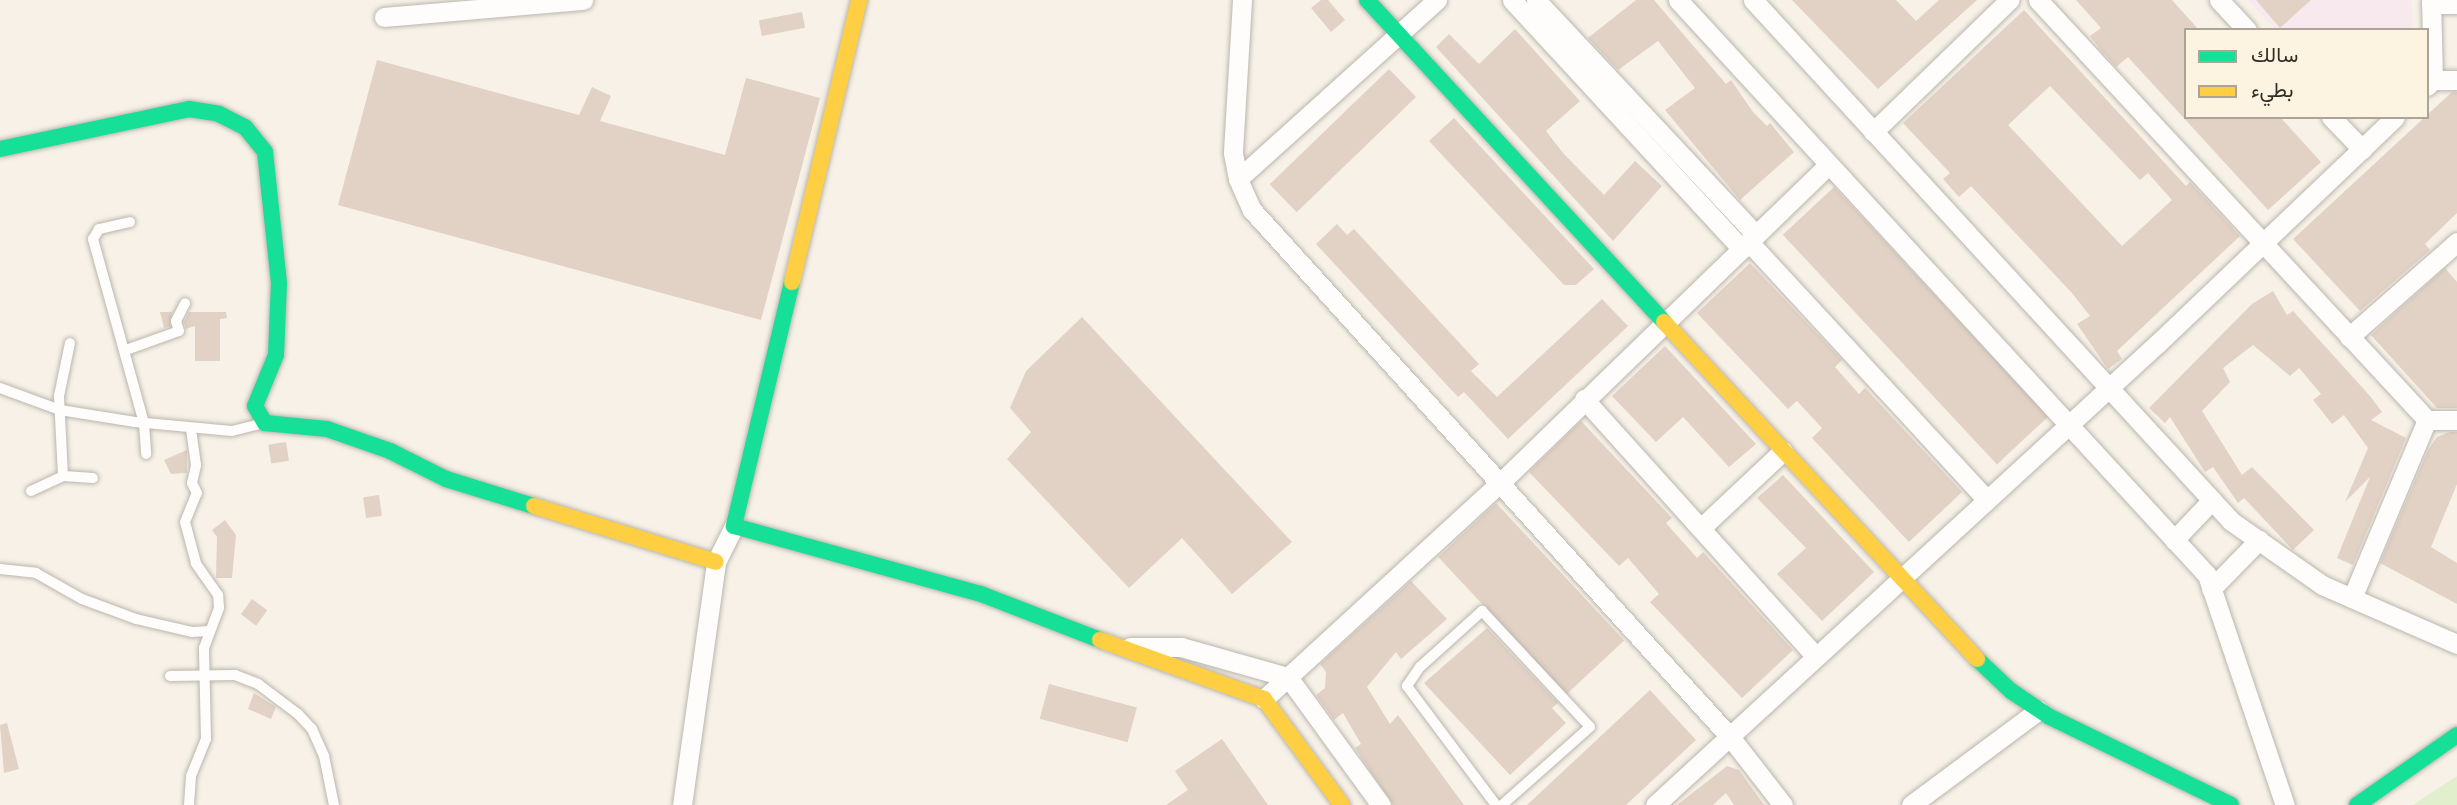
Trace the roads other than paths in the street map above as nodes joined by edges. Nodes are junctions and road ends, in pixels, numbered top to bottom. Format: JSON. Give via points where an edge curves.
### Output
{"nodes":[{"id":1,"x":583,"y":0,"type":"edge"},
{"id":2,"x":859,"y":0,"type":"edge"},
{"id":3,"x":1242,"y":0,"type":"edge"},
{"id":4,"x":1367,"y":0,"type":"edge"},
{"id":5,"x":1437,"y":0,"type":"edge"},
{"id":6,"x":1512,"y":0,"type":"edge"},
{"id":7,"x":1536,"y":0,"type":"edge"},
{"id":8,"x":1678,"y":0,"type":"edge"},
{"id":9,"x":1753,"y":0,"type":"edge"},
{"id":10,"x":2009,"y":0,"type":"edge"},
{"id":11,"x":2038,"y":0,"type":"edge"},
{"id":12,"x":2219,"y":0,"type":"edge"},
{"id":13,"x":2431,"y":2,"type":"edge"},
{"id":14,"x":2457,"y":4,"type":"edge"},
{"id":15,"x":384,"y":17,"type":"dead end"},
{"id":16,"x":2245,"y":28,"type":"edge"},
{"id":17,"x":1398,"y":33,"type":"junction"},
{"id":18,"x":2457,"y":80,"type":"edge"},
{"id":19,"x":2430,"y":83,"type":"edge"},
{"id":20,"x":2333,"y":119,"type":"edge"},
{"id":21,"x":2393,"y":119,"type":"edge"},
{"id":22,"x":1873,"y":132,"type":"junction"},
{"id":23,"x":0,"y":149,"type":"edge"},
{"id":24,"x":2362,"y":149,"type":"junction"},
{"id":25,"x":1828,"y":165,"type":"junction"},
{"id":26,"x":1238,"y":178,"type":"junction"},
{"id":27,"x":130,"y":222,"type":"dead end"},
{"id":28,"x":1749,"y":242,"type":"junction"},
{"id":29,"x":2457,"y":242,"type":"edge"},
{"id":30,"x":2261,"y":245,"type":"junction"},
{"id":31,"x":185,"y":303,"type":"dead end"},
{"id":32,"x":1665,"y":321,"type":"junction"},
{"id":33,"x":2349,"y":337,"type":"junction"},
{"id":34,"x":70,"y":343,"type":"dead end"},
{"id":35,"x":125,"y":350,"type":"junction"},
{"id":36,"x":0,"y":388,"type":"edge"},
{"id":37,"x":2110,"y":388,"type":"junction"},
{"id":38,"x":1584,"y":398,"type":"junction"},
{"id":39,"x":60,"y":410,"type":"junction"},
{"id":40,"x":2427,"y":420,"type":"junction"},
{"id":41,"x":2457,"y":420,"type":"edge"},
{"id":42,"x":145,"y":423,"type":"junction"},
{"id":43,"x":265,"y":423,"type":"junction"},
{"id":44,"x":2068,"y":426,"type":"junction"},
{"id":45,"x":191,"y":428,"type":"junction"},
{"id":46,"x":1783,"y":451,"type":"junction"},
{"id":47,"x":146,"y":454,"type":"dead end"},
{"id":48,"x":64,"y":476,"type":"junction"},
{"id":49,"x":93,"y":478,"type":"dead end"},
{"id":50,"x":1500,"y":483,"type":"junction"},
{"id":51,"x":31,"y":491,"type":"dead end"},
{"id":52,"x":1987,"y":500,"type":"junction"},
{"id":53,"x":2212,"y":500,"type":"junction"},
{"id":54,"x":734,"y":526,"type":"junction"},
{"id":55,"x":1702,"y":527,"type":"junction"},
{"id":56,"x":2174,"y":540,"type":"junction"},
{"id":57,"x":2259,"y":540,"type":"junction"},
{"id":58,"x":716,"y":562,"type":"junction"},
{"id":59,"x":0,"y":569,"type":"edge"},
{"id":60,"x":1902,"y":577,"type":"junction"},
{"id":61,"x":2211,"y":589,"type":"junction"},
{"id":62,"x":2352,"y":598,"type":"junction"},
{"id":63,"x":210,"y":631,"type":"junction"},
{"id":64,"x":2457,"y":644,"type":"edge"},
{"id":65,"x":1120,"y":647,"type":"junction"},
{"id":66,"x":1815,"y":656,"type":"junction"},
{"id":67,"x":205,"y":674,"type":"junction"},
{"id":68,"x":170,"y":676,"type":"dead end"},
{"id":69,"x":1289,"y":677,"type":"junction"},
{"id":70,"x":1264,"y":699,"type":"junction"},
{"id":71,"x":2039,"y":710,"type":"junction"},
{"id":72,"x":2457,"y":735,"type":"edge"},
{"id":73,"x":1731,"y":738,"type":"junction"},
{"id":74,"x":189,"y":805,"type":"edge"},
{"id":75,"x":334,"y":805,"type":"edge"},
{"id":76,"x":682,"y":805,"type":"edge"},
{"id":77,"x":1342,"y":805,"type":"edge"},
{"id":78,"x":1381,"y":805,"type":"edge"},
{"id":79,"x":1496,"y":805,"type":"edge"},
{"id":80,"x":1502,"y":805,"type":"edge"},
{"id":81,"x":1655,"y":805,"type":"edge"},
{"id":82,"x":1783,"y":805,"type":"edge"},
{"id":83,"x":1911,"y":805,"type":"edge"},
{"id":84,"x":2231,"y":805,"type":"edge"},
{"id":85,"x":2285,"y":805,"type":"edge"},
{"id":86,"x":2357,"y":805,"type":"edge"}],
"edges":[{"from":1,"to":15,"type":"street"},
{"from":2,"to":54,"type":"street"},
{"from":3,"to":26,"type":"street","via":[[1233,153]]},
{"from":4,"to":17,"type":"street"},
{"from":5,"to":17,"type":"street"},
{"from":6,"to":28,"type":"street"},
{"from":7,"to":28,"type":"street"},
{"from":8,"to":25,"type":"street"},
{"from":9,"to":22,"type":"street"},
{"from":10,"to":22,"type":"street"},
{"from":11,"to":30,"type":"street"},
{"from":12,"to":16,"type":"street"},
{"from":13,"to":14,"type":"street"},
{"from":13,"to":19,"type":"street"},
{"from":17,"to":26,"type":"street"},
{"from":17,"to":32,"type":"street"},
{"from":18,"to":19,"type":"street"},
{"from":20,"to":24,"type":"street"},
{"from":21,"to":24,"type":"street"},
{"from":22,"to":37,"type":"street"},
{"from":23,"to":43,"type":"street","via":[[188,109],[219,114],[246,127],[265,152],[279,283],[276,355],[255,406]]},
{"from":24,"to":30,"type":"street"},
{"from":25,"to":28,"type":"street"},
{"from":25,"to":44,"type":"street"},
{"from":26,"to":50,"type":"street","via":[[1252,210]]},
{"from":27,"to":35,"type":"lane","via":[[99,229],[93,239]]},
{"from":28,"to":32,"type":"street"},
{"from":28,"to":52,"type":"street"},
{"from":29,"to":33,"type":"street"},
{"from":30,"to":33,"type":"street"},
{"from":30,"to":37,"type":"street"},
{"from":31,"to":35,"type":"lane","via":[[176,321],[179,331]]},
{"from":32,"to":38,"type":"street"},
{"from":32,"to":46,"type":"street"},
{"from":33,"to":40,"type":"street"},
{"from":34,"to":39,"type":"lane"},
{"from":35,"to":42,"type":"lane"},
{"from":36,"to":39,"type":"lane"},
{"from":37,"to":44,"type":"street"},
{"from":37,"to":53,"type":"street"},
{"from":38,"to":50,"type":"street"},
{"from":38,"to":55,"type":"street"},
{"from":39,"to":42,"type":"lane"},
{"from":39,"to":48,"type":"lane","via":[[65,433]]},
{"from":40,"to":41,"type":"street"},
{"from":40,"to":62,"type":"street"},
{"from":42,"to":45,"type":"lane"},
{"from":42,"to":47,"type":"lane"},
{"from":43,"to":45,"type":"lane","via":[[232,431]]},
{"from":43,"to":58,"type":"street","via":[[327,429],[390,451],[446,479]]},
{"from":44,"to":52,"type":"street"},
{"from":44,"to":56,"type":"street"},
{"from":45,"to":63,"type":"lane","via":[[196,465],[192,483],[197,493],[185,522],[195,563],[218,595],[219,608]]},
{"from":46,"to":55,"type":"street"},
{"from":46,"to":60,"type":"street"},
{"from":48,"to":49,"type":"lane"},
{"from":48,"to":51,"type":"lane"},
{"from":50,"to":69,"type":"street"},
{"from":50,"to":73,"type":"street"},
{"from":52,"to":60,"type":"street"},
{"from":53,"to":56,"type":"street"},
{"from":53,"to":57,"type":"street"},
{"from":54,"to":58,"type":"street"},
{"from":54,"to":65,"type":"street","via":[[981,594]]},
{"from":55,"to":66,"type":"street"},
{"from":56,"to":61,"type":"street","via":[[2207,575]]},
{"from":57,"to":61,"type":"street"},
{"from":57,"to":62,"type":"street","via":[[2322,585]]},
{"from":58,"to":76,"type":"street"},
{"from":59,"to":63,"type":"lane","via":[[36,573],[82,599],[136,619],[192,632]]},
{"from":60,"to":66,"type":"street"},
{"from":60,"to":71,"type":"street","via":[[1972,655]]},
{"from":61,"to":85,"type":"street"},
{"from":62,"to":64,"type":"street"},
{"from":63,"to":67,"type":"lane","via":[[204,648]]},
{"from":65,"to":69,"type":"street","via":[[1181,648]]},
{"from":65,"to":70,"type":"street"},
{"from":66,"to":73,"type":"street"},
{"from":67,"to":68,"type":"lane"},
{"from":67,"to":74,"type":"lane","via":[[206,739],[191,776]]},
{"from":67,"to":75,"type":"lane","via":[[235,675],[258,684],[298,714],[312,729],[324,756]]},
{"from":69,"to":70,"type":"street"},
{"from":69,"to":78,"type":"street"},
{"from":70,"to":77,"type":"street"},
{"from":71,"to":83,"type":"street"},
{"from":71,"to":84,"type":"street"},
{"from":72,"to":86,"type":"street"},
{"from":73,"to":81,"type":"street"},
{"from":73,"to":82,"type":"street"},
{"from":79,"to":80,"type":"lane","via":[[1407,686],[1420,667],[1482,611],[1590,727]]}]}
